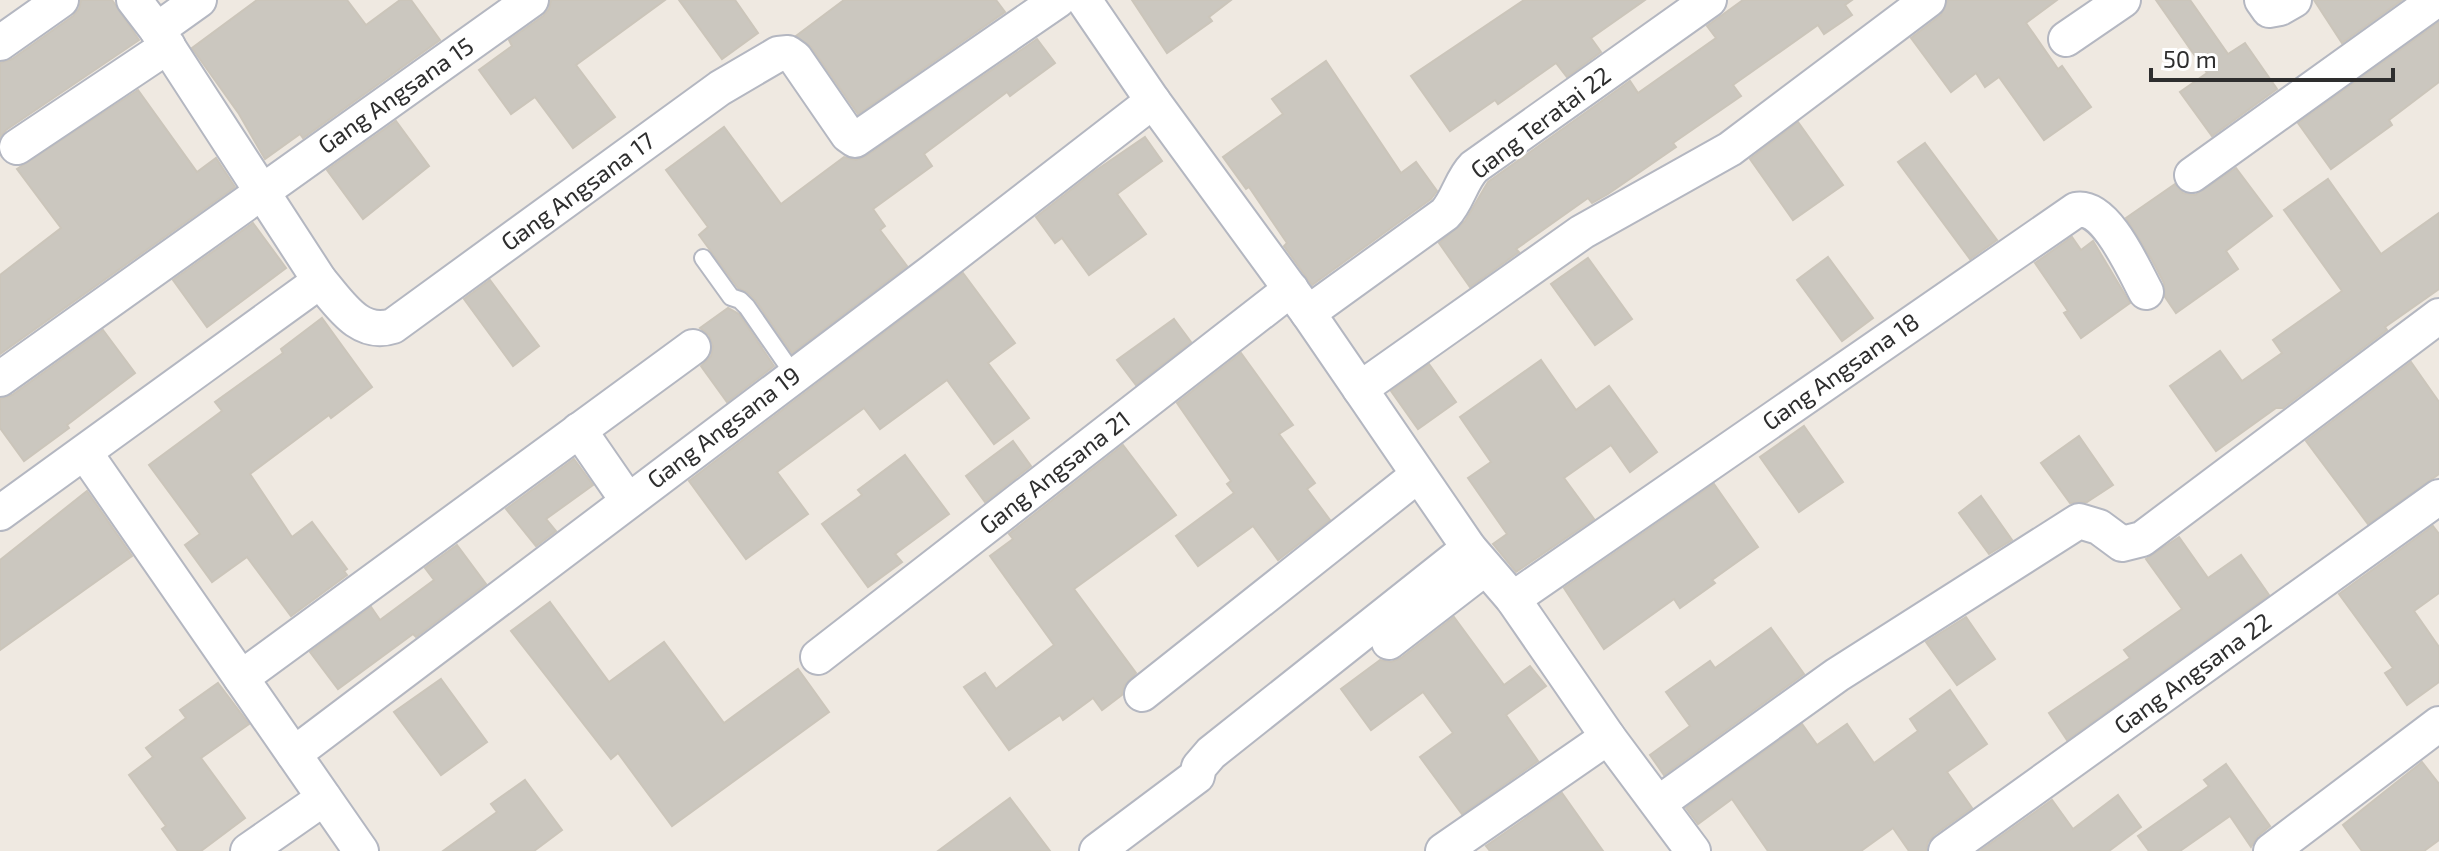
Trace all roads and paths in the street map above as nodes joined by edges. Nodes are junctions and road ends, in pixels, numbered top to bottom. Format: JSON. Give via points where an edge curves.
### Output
{"nodes":[{"id":1,"x":61,"y":0,"type":"edge"},
{"id":2,"x":134,"y":0,"type":"edge"},
{"id":3,"x":199,"y":0,"type":"edge"},
{"id":4,"x":531,"y":0,"type":"edge"},
{"id":5,"x":1058,"y":0,"type":"edge"},
{"id":6,"x":1084,"y":0,"type":"edge"},
{"id":7,"x":1709,"y":0,"type":"edge"},
{"id":8,"x":1928,"y":0,"type":"edge"},
{"id":9,"x":2123,"y":0,"type":"edge"},
{"id":10,"x":2262,"y":0,"type":"edge"},
{"id":11,"x":2294,"y":0,"type":"edge"},
{"id":12,"x":2436,"y":0,"type":"edge"},
{"id":13,"x":162,"y":38,"type":"junction"},
{"id":14,"x":2066,"y":39,"type":"dead end"},
{"id":15,"x":0,"y":43,"type":"edge"},
{"id":16,"x":1153,"y":101,"type":"junction"},
{"id":17,"x":17,"y":147,"type":"dead end"},
{"id":18,"x":2192,"y":175,"type":"dead end"},
{"id":19,"x":261,"y":191,"type":"junction"},
{"id":20,"x":703,"y":258,"type":"dead end"},
{"id":21,"x":320,"y":281,"type":"junction"},
{"id":22,"x":2146,"y":292,"type":"dead end"},
{"id":23,"x":1300,"y":301,"type":"junction"},
{"id":24,"x":2439,"y":316,"type":"edge"},
{"id":25,"x":693,"y":347,"type":"dead end"},
{"id":26,"x":794,"y":375,"type":"junction"},
{"id":27,"x":0,"y":379,"type":"edge"},
{"id":28,"x":1360,"y":389,"type":"junction"},
{"id":29,"x":579,"y":430,"type":"junction"},
{"id":30,"x":85,"y":453,"type":"junction"},
{"id":31,"x":1418,"y":475,"type":"junction"},
{"id":32,"x":2439,"y":497,"type":"edge"},
{"id":33,"x":628,"y":501,"type":"junction"},
{"id":34,"x":0,"y":513,"type":"edge"},
{"id":35,"x":1477,"y":558,"type":"junction"},
{"id":36,"x":1513,"y":599,"type":"junction"},
{"id":37,"x":818,"y":657,"type":"dead end"},
{"id":38,"x":241,"y":678,"type":"junction"},
{"id":39,"x":1142,"y":694,"type":"dead end"},
{"id":40,"x":2439,"y":724,"type":"edge"},
{"id":41,"x":1608,"y":737,"type":"junction"},
{"id":42,"x":294,"y":754,"type":"junction"},
{"id":43,"x":324,"y":798,"type":"junction"},
{"id":44,"x":1659,"y":803,"type":"junction"},
{"id":45,"x":248,"y":851,"type":"edge"},
{"id":46,"x":361,"y":851,"type":"edge"},
{"id":47,"x":1097,"y":851,"type":"edge"},
{"id":48,"x":1443,"y":851,"type":"edge"},
{"id":49,"x":1693,"y":851,"type":"edge"},
{"id":50,"x":1946,"y":851,"type":"edge"},
{"id":51,"x":2271,"y":851,"type":"edge"}],
"edges":[{"from":1,"to":15,"type":"street"},
{"from":2,"to":13,"type":"street"},
{"from":3,"to":13,"type":"street"},
{"from":4,"to":19,"type":"street","name":"Gang Angsana 15"},
{"from":5,"to":21,"type":"street","name":"Gang Angsana 17","via":[[855,140],[795,58],[778,54],[720,88],[393,326],[383,329],[356,322]]},
{"from":6,"to":16,"type":"street"},
{"from":7,"to":23,"type":"street","name":"Gang Teratai 22","via":[[1474,167],[1445,214]]},
{"from":8,"to":28,"type":"street","via":[[1730,149],[1582,232]]},
{"from":9,"to":14,"type":"street"},
{"from":10,"to":11,"type":"street","via":[[2269,10]]},
{"from":12,"to":18,"type":"street"},
{"from":13,"to":17,"type":"street"},
{"from":13,"to":19,"type":"street"},
{"from":16,"to":23,"type":"street"},
{"from":16,"to":26,"type":"street","name":"Gang Angsana 19"},
{"from":19,"to":21,"type":"street"},
{"from":19,"to":27,"type":"street","name":"Gang Angsana 15"},
{"from":20,"to":26,"type":"lane","via":[[731,297],[747,307]]},
{"from":21,"to":30,"type":"street"},
{"from":22,"to":36,"type":"street","name":"Gang Angsana 18","via":[[2114,234],[2095,214],[2076,210]]},
{"from":23,"to":28,"type":"street"},
{"from":23,"to":37,"type":"street","name":"Gang Angsana 21"},
{"from":24,"to":44,"type":"street","via":[[2142,539],[2122,544],[2099,527],[2079,521],[1837,675]]},
{"from":25,"to":29,"type":"street"},
{"from":26,"to":33,"type":"street","name":"Gang Angsana 19"},
{"from":28,"to":31,"type":"street"},
{"from":29,"to":33,"type":"street"},
{"from":29,"to":38,"type":"street"},
{"from":30,"to":34,"type":"street"},
{"from":30,"to":38,"type":"street"},
{"from":31,"to":35,"type":"street"},
{"from":31,"to":39,"type":"street"},
{"from":32,"to":50,"type":"street","name":"Gang Angsana 22"},
{"from":33,"to":42,"type":"street","name":"Gang Angsana 19"},
{"from":35,"to":36,"type":"street"},
{"from":35,"to":47,"type":"street","via":[[1211,753],[1197,776]]},
{"from":36,"to":41,"type":"street"},
{"from":38,"to":42,"type":"street"},
{"from":40,"to":51,"type":"street"},
{"from":41,"to":44,"type":"street"},
{"from":41,"to":48,"type":"street"},
{"from":42,"to":43,"type":"street"},
{"from":43,"to":45,"type":"street"},
{"from":43,"to":46,"type":"street"},
{"from":44,"to":49,"type":"street"}]}
